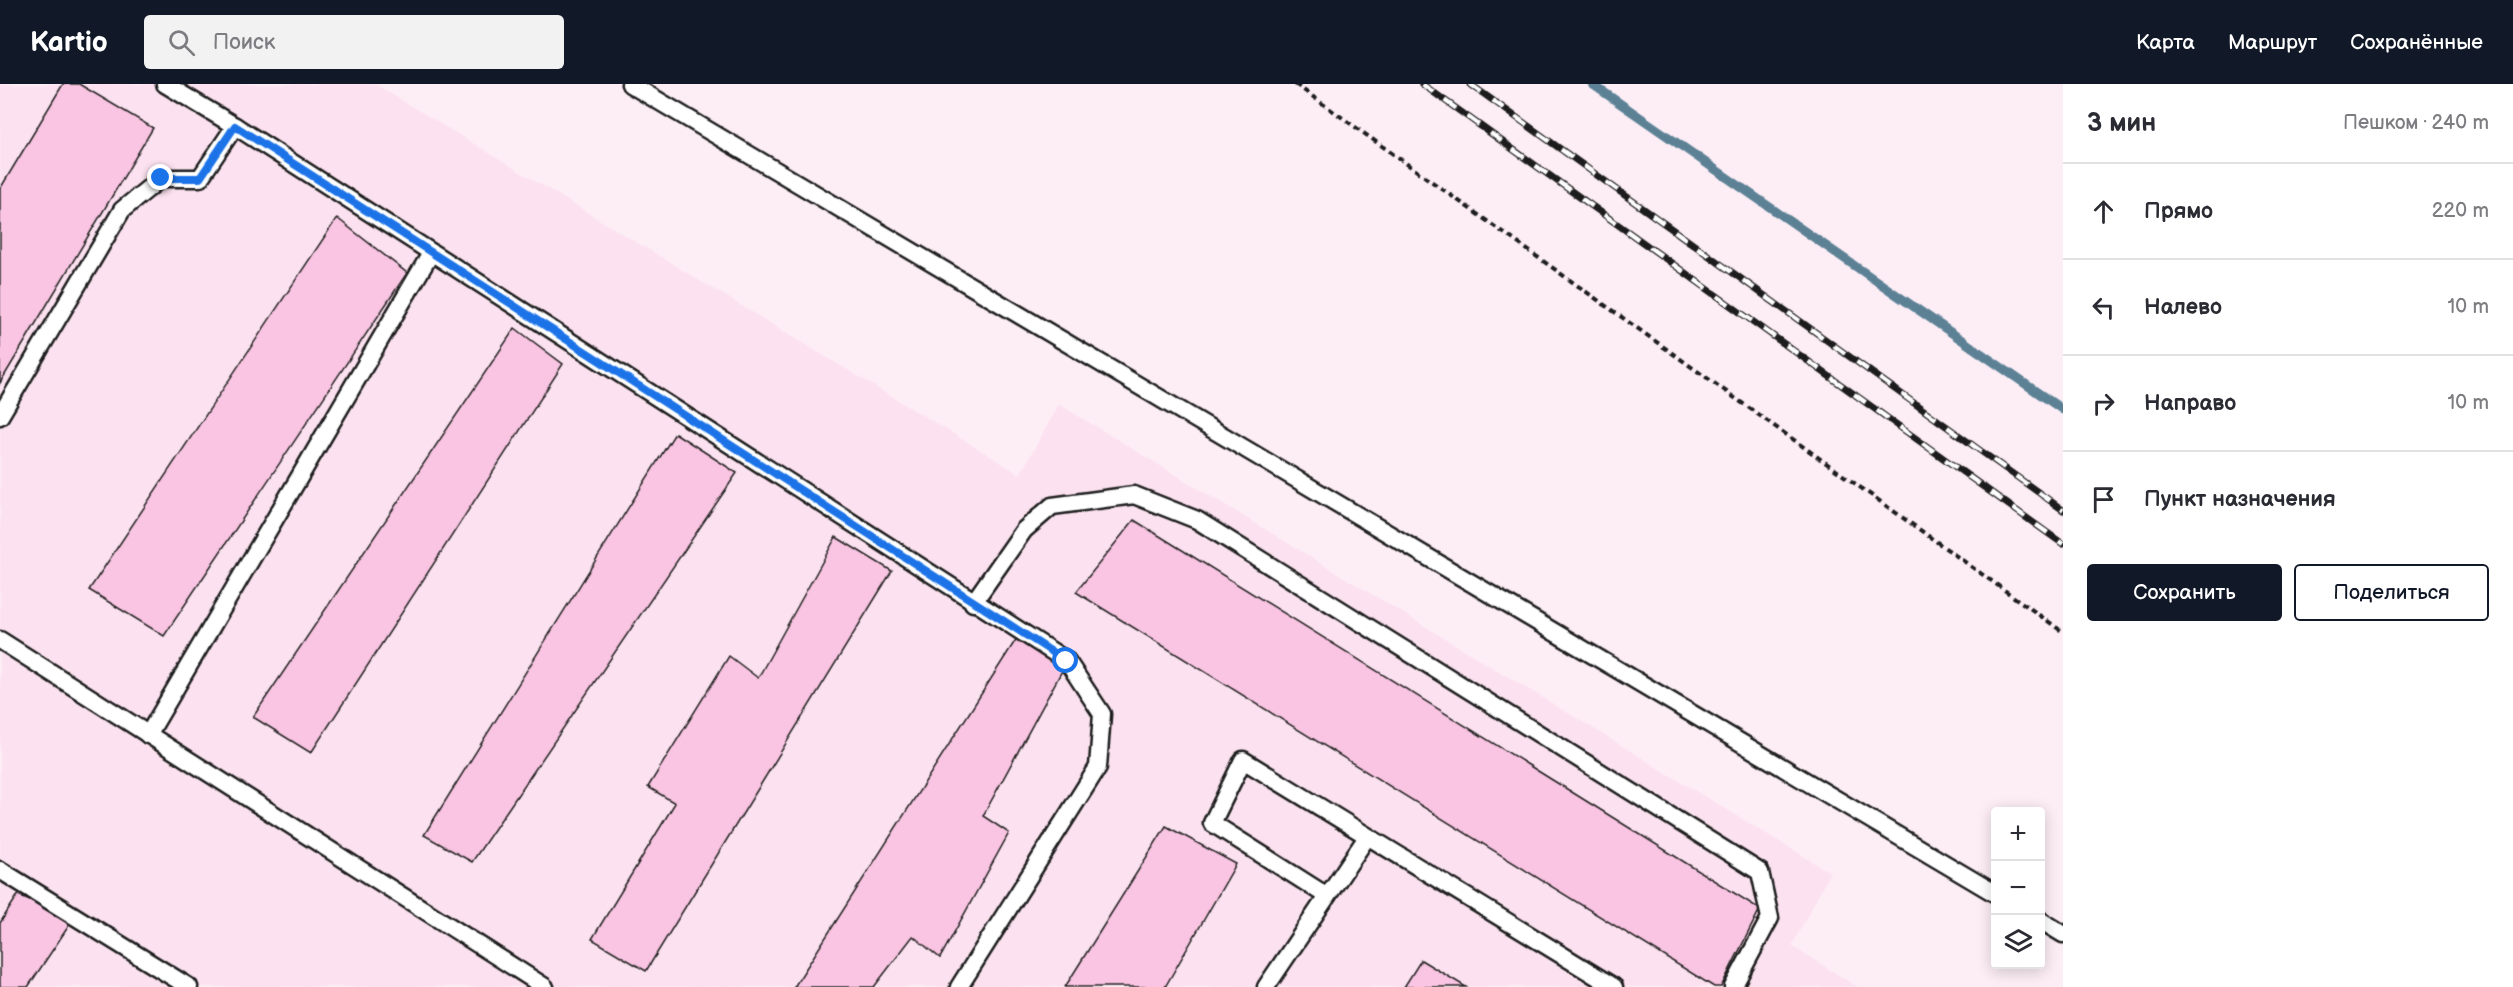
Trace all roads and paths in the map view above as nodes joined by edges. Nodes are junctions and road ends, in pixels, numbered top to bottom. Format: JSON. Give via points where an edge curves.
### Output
{"nodes":[{"id":1,"x":165,"y":84,"type":"edge"},
{"id":2,"x":630,"y":84,"type":"edge"},
{"id":3,"x":1295,"y":84,"type":"edge"},
{"id":4,"x":235,"y":126,"type":"junction"},
{"id":5,"x":431,"y":253,"type":"junction"},
{"id":6,"x":0,"y":416,"type":"edge"},
{"id":7,"x":973,"y":603,"type":"junction"},
{"id":8,"x":2063,"y":632,"type":"edge"},
{"id":9,"x":0,"y":640,"type":"edge"},
{"id":10,"x":148,"y":735,"type":"junction"},
{"id":11,"x":1367,"y":837,"type":"junction"},
{"id":12,"x":0,"y":870,"type":"edge"},
{"id":13,"x":1991,"y":892,"type":"edge"},
{"id":14,"x":1327,"y":896,"type":"junction"},
{"id":15,"x":2045,"y":923,"type":"edge"},
{"id":16,"x":2063,"y":934,"type":"edge"},
{"id":17,"x":189,"y":987,"type":"edge"},
{"id":18,"x":545,"y":987,"type":"edge"},
{"id":19,"x":959,"y":987,"type":"edge"},
{"id":20,"x":1266,"y":987,"type":"edge"},
{"id":21,"x":1614,"y":987,"type":"edge"},
{"id":22,"x":1733,"y":987,"type":"edge"}],
"edges":[{"from":1,"to":4,"type":"lane"},
{"from":2,"to":13,"type":"lane"},
{"from":3,"to":8,"type":"path"},
{"from":4,"to":5,"type":"lane"},
{"from":4,"to":6,"type":"lane","via":[[200,178],[161,178],[122,210]]},
{"from":5,"to":7,"type":"lane"},
{"from":5,"to":10,"type":"lane"},
{"from":7,"to":19,"type":"lane","via":[[1066,661],[1102,714],[1098,767]]},
{"from":7,"to":22,"type":"lane","via":[[1024,530],[1052,506],[1134,495],[1197,520],[1760,872],[1770,918]]},
{"from":9,"to":10,"type":"lane"},
{"from":10,"to":18,"type":"lane"},
{"from":11,"to":14,"type":"lane"},
{"from":11,"to":14,"type":"lane","via":[[1243,760],[1212,823]]},
{"from":11,"to":21,"type":"lane"},
{"from":12,"to":17,"type":"lane"},
{"from":14,"to":20,"type":"lane"},
{"from":15,"to":16,"type":"lane"}]}
